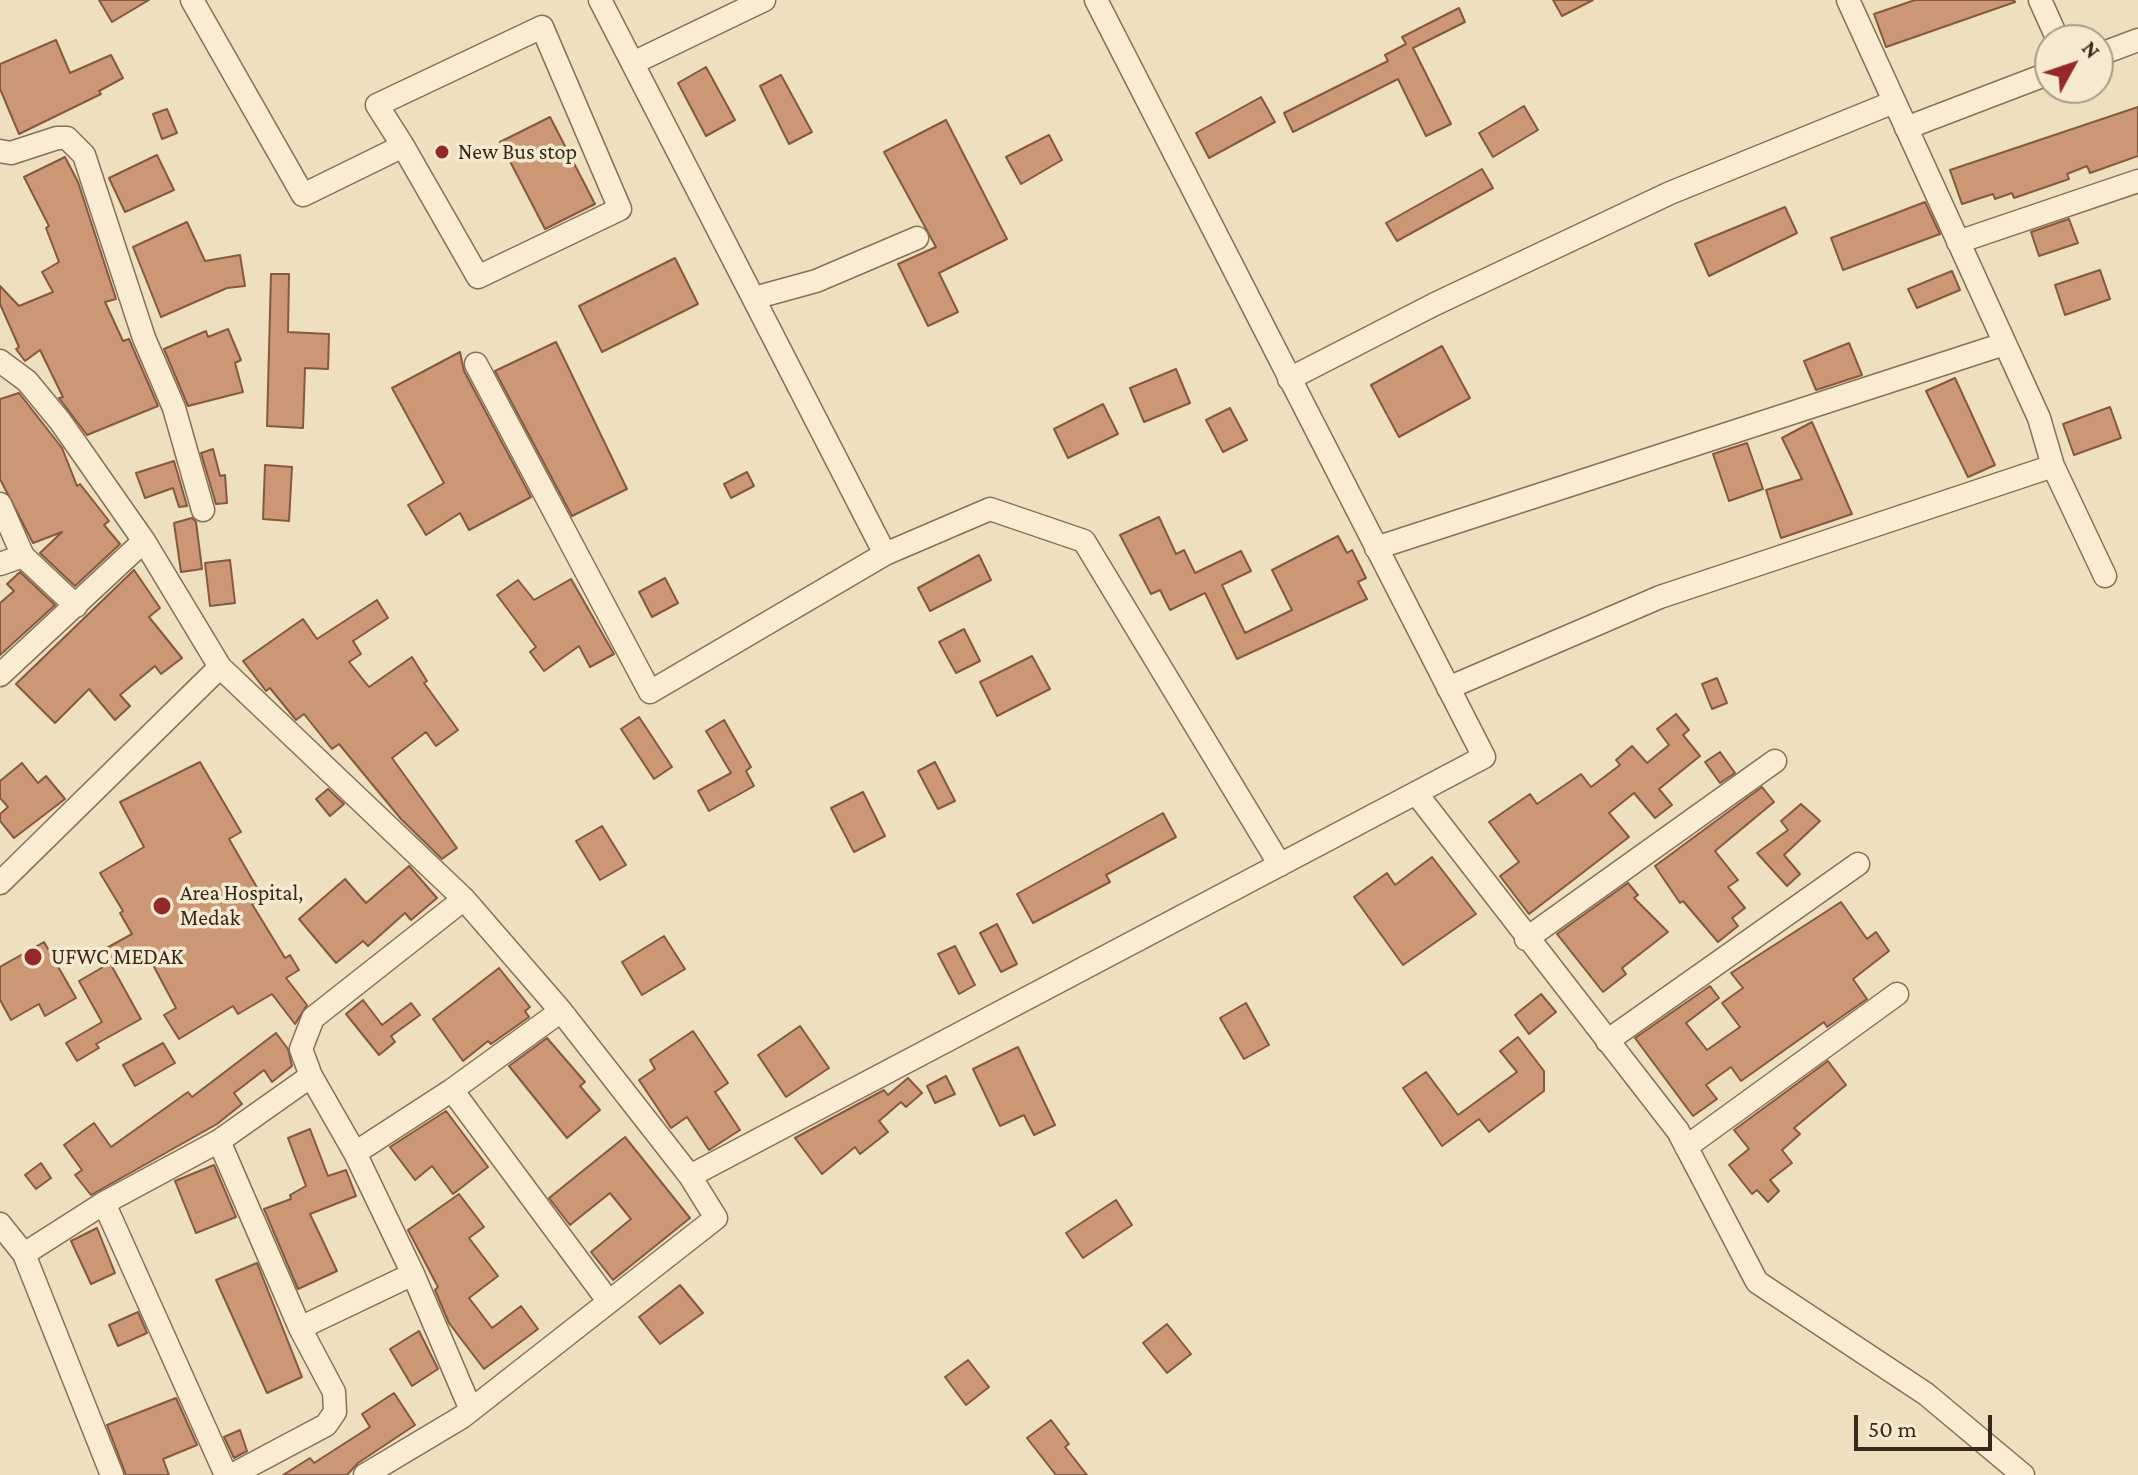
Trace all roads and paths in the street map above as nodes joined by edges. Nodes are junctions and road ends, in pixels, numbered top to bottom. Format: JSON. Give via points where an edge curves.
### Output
{"nodes":[{"id":1,"x":192,"y":0,"type":"edge"},
{"id":2,"x":600,"y":0,"type":"edge"},
{"id":3,"x":764,"y":0,"type":"edge"},
{"id":4,"x":1096,"y":0,"type":"edge"},
{"id":5,"x":1848,"y":0,"type":"edge"},
{"id":6,"x":2040,"y":0,"type":"edge"},
{"id":7,"x":2051,"y":24,"type":"edge"},
{"id":8,"x":2138,"y":40,"type":"edge"},
{"id":9,"x":2114,"y":49,"type":"edge"},
{"id":10,"x":633,"y":63,"type":"junction"},
{"id":11,"x":2034,"y":79,"type":"edge"},
{"id":12,"x":1894,"y":102,"type":"junction"},
{"id":13,"x":1906,"y":128,"type":"junction"},
{"id":14,"x":403,"y":146,"type":"junction"},
{"id":15,"x":0,"y":151,"type":"edge"},
{"id":16,"x":2138,"y":181,"type":"edge"},
{"id":17,"x":917,"y":238,"type":"dead end"},
{"id":18,"x":1958,"y":242,"type":"junction"},
{"id":19,"x":754,"y":298,"type":"junction"},
{"id":20,"x":2004,"y":344,"type":"junction"},
{"id":21,"x":0,"y":361,"type":"edge"},
{"id":22,"x":476,"y":364,"type":"dead end"},
{"id":23,"x":1289,"y":379,"type":"junction"},
{"id":24,"x":2053,"y":466,"type":"junction"},
{"id":25,"x":0,"y":504,"type":"edge"},
{"id":26,"x":203,"y":510,"type":"dead end"},
{"id":27,"x":144,"y":541,"type":"junction"},
{"id":28,"x":1376,"y":548,"type":"junction"},
{"id":29,"x":885,"y":554,"type":"junction"},
{"id":30,"x":23,"y":556,"type":"junction"},
{"id":31,"x":0,"y":564,"type":"edge"},
{"id":32,"x":2105,"y":576,"type":"dead end"},
{"id":33,"x":76,"y":606,"type":"junction"},
{"id":34,"x":220,"y":667,"type":"junction"},
{"id":35,"x":0,"y":675,"type":"edge"},
{"id":36,"x":1448,"y":688,"type":"junction"},
{"id":37,"x":1775,"y":761,"type":"dead end"},
{"id":38,"x":1416,"y":793,"type":"junction"},
{"id":39,"x":1858,"y":864,"type":"dead end"},
{"id":40,"x":1280,"y":865,"type":"junction"},
{"id":41,"x":2,"y":876,"type":"edge"},
{"id":42,"x":464,"y":899,"type":"junction"},
{"id":43,"x":1526,"y":939,"type":"junction"},
{"id":44,"x":1897,"y":994,"type":"dead end"},
{"id":45,"x":561,"y":1011,"type":"junction"},
{"id":46,"x":1607,"y":1041,"type":"junction"},
{"id":47,"x":311,"y":1076,"type":"junction"},
{"id":48,"x":452,"y":1090,"type":"junction"},
{"id":49,"x":219,"y":1141,"type":"junction"},
{"id":50,"x":1686,"y":1147,"type":"junction"},
{"id":51,"x":355,"y":1153,"type":"junction"},
{"id":52,"x":690,"y":1176,"type":"junction"},
{"id":53,"x":104,"y":1203,"type":"junction"},
{"id":54,"x":0,"y":1224,"type":"edge"},
{"id":55,"x":24,"y":1254,"type":"junction"},
{"id":56,"x":413,"y":1274,"type":"junction"},
{"id":57,"x":609,"y":1302,"type":"junction"},
{"id":58,"x":300,"y":1328,"type":"junction"},
{"id":59,"x":471,"y":1410,"type":"junction"},
{"id":60,"x":112,"y":1475,"type":"edge"},
{"id":61,"x":229,"y":1475,"type":"edge"},
{"id":62,"x":365,"y":1475,"type":"edge"},
{"id":63,"x":2023,"y":1475,"type":"edge"}],
"edges":[{"from":1,"to":14,"type":"street","via":[[303,195]]},
{"from":2,"to":10,"type":"street"},
{"from":3,"to":10,"type":"street"},
{"from":4,"to":23,"type":"street"},
{"from":5,"to":12,"type":"street"},
{"from":6,"to":7,"type":"street"},
{"from":8,"to":9,"type":"street"},
{"from":10,"to":19,"type":"street"},
{"from":11,"to":13,"type":"street"},
{"from":12,"to":13,"type":"street"},
{"from":12,"to":23,"type":"street","via":[[1670,193]]},
{"from":13,"to":18,"type":"street"},
{"from":14,"to":14,"type":"street","via":[[377,105],[542,27],[620,209],[478,277]]},
{"from":15,"to":26,"type":"street","via":[[11,153],[67,138],[84,155],[144,338],[174,408]]},
{"from":16,"to":18,"type":"street"},
{"from":17,"to":19,"type":"street","via":[[816,281]]},
{"from":18,"to":20,"type":"street"},
{"from":19,"to":29,"type":"street"},
{"from":20,"to":24,"type":"street","via":[[2039,418]]},
{"from":20,"to":28,"type":"street"},
{"from":21,"to":27,"type":"street","via":[[45,400]]},
{"from":22,"to":29,"type":"street","via":[[650,692]]},
{"from":23,"to":28,"type":"street"},
{"from":24,"to":32,"type":"street"},
{"from":24,"to":36,"type":"street","via":[[1660,597]]},
{"from":25,"to":30,"type":"street"},
{"from":27,"to":33,"type":"street"},
{"from":27,"to":34,"type":"street"},
{"from":28,"to":36,"type":"street"},
{"from":29,"to":40,"type":"street","via":[[990,509],[1084,541]]},
{"from":30,"to":31,"type":"street"},
{"from":30,"to":33,"type":"street"},
{"from":33,"to":35,"type":"street"},
{"from":34,"to":41,"type":"street"},
{"from":34,"to":42,"type":"street"},
{"from":36,"to":38,"type":"street","via":[[1484,757]]},
{"from":37,"to":43,"type":"street"},
{"from":38,"to":40,"type":"street"},
{"from":38,"to":43,"type":"street"},
{"from":39,"to":46,"type":"street"},
{"from":40,"to":52,"type":"street"},
{"from":42,"to":45,"type":"street"},
{"from":42,"to":47,"type":"street","via":[[313,1018],[301,1049]]},
{"from":43,"to":46,"type":"street"},
{"from":44,"to":50,"type":"street"},
{"from":45,"to":48,"type":"street"},
{"from":45,"to":52,"type":"street"},
{"from":46,"to":50,"type":"street"},
{"from":47,"to":49,"type":"street"},
{"from":47,"to":51,"type":"street"},
{"from":48,"to":51,"type":"street"},
{"from":48,"to":57,"type":"street"},
{"from":49,"to":53,"type":"street"},
{"from":49,"to":58,"type":"street"},
{"from":50,"to":63,"type":"street","via":[[1757,1282],[1926,1394]]},
{"from":51,"to":56,"type":"street"},
{"from":52,"to":57,"type":"street","via":[[716,1218]]},
{"from":53,"to":55,"type":"street"},
{"from":53,"to":61,"type":"street"},
{"from":54,"to":55,"type":"street"},
{"from":55,"to":60,"type":"street"},
{"from":56,"to":58,"type":"street"},
{"from":56,"to":59,"type":"street"},
{"from":57,"to":59,"type":"street"},
{"from":58,"to":61,"type":"street","via":[[334,1392],[335,1412],[326,1425]]},
{"from":59,"to":62,"type":"street"}]}
